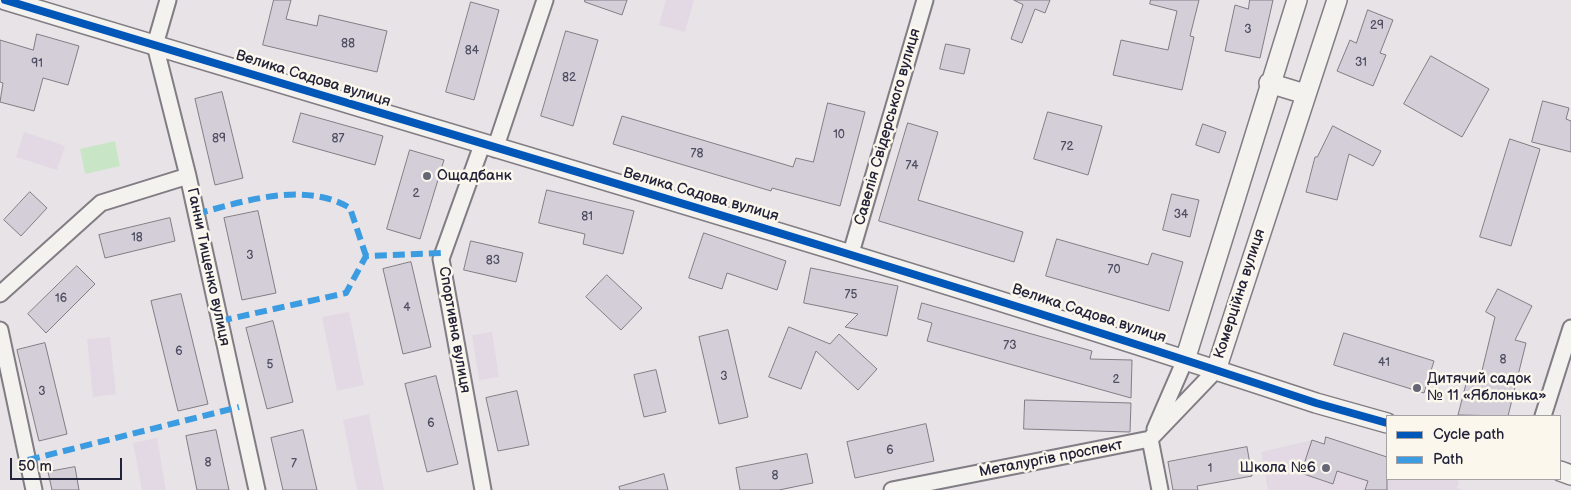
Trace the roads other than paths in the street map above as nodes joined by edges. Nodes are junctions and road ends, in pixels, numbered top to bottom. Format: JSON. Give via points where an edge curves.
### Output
{"nodes":[{"id":1,"x":5,"y":0,"type":"edge"},
{"id":2,"x":168,"y":0,"type":"edge"},
{"id":3,"x":545,"y":0,"type":"edge"},
{"id":4,"x":925,"y":0,"type":"edge"},
{"id":5,"x":1296,"y":0,"type":"edge"},
{"id":6,"x":1334,"y":1,"type":"edge"},
{"id":7,"x":155,"y":45,"type":"junction"},
{"id":8,"x":1269,"y":83,"type":"junction"},
{"id":9,"x":1305,"y":94,"type":"junction"},
{"id":10,"x":488,"y":147,"type":"junction"},
{"id":11,"x":188,"y":176,"type":"junction"},
{"id":12,"x":851,"y":254,"type":"junction"},
{"id":13,"x":0,"y":294,"type":"edge"},
{"id":14,"x":1571,"y":328,"type":"edge"},
{"id":15,"x":0,"y":330,"type":"edge"},
{"id":16,"x":1185,"y":360,"type":"junction"},
{"id":17,"x":1216,"y":370,"type":"junction"},
{"id":18,"x":1543,"y":415,"type":"edge"},
{"id":19,"x":1386,"y":423,"type":"edge"},
{"id":20,"x":1150,"y":439,"type":"junction"},
{"id":21,"x":923,"y":487,"type":"edge"},
{"id":22,"x":34,"y":490,"type":"edge"},
{"id":23,"x":257,"y":490,"type":"edge"},
{"id":24,"x":483,"y":490,"type":"edge"},
{"id":25,"x":892,"y":490,"type":"edge"},
{"id":26,"x":1160,"y":490,"type":"edge"}],
"edges":[{"from":1,"to":7,"type":"street","name":"Велика Садова вулиця"},
{"from":2,"to":7,"type":"street"},
{"from":3,"to":10,"type":"street","name":"Спортивна вулиця"},
{"from":4,"to":12,"type":"street","name":"Савелія Свідерського вулиця"},
{"from":5,"to":8,"type":"street"},
{"from":6,"to":9,"type":"street","name":"Комерційна вулиця"},
{"from":7,"to":10,"type":"street","name":"Велика Садова вулиця"},
{"from":7,"to":11,"type":"street","name":"Ганни Тищенко вулиця"},
{"from":8,"to":9,"type":"street"},
{"from":8,"to":16,"type":"street"},
{"from":9,"to":17,"type":"street","name":"Комерційна вулиця"},
{"from":10,"to":12,"type":"street","name":"Велика Садова вулиця"},
{"from":10,"to":24,"type":"street","name":"Спортивна вулиця","via":[[441,259]]},
{"from":11,"to":13,"type":"street","via":[[101,203]]},
{"from":11,"to":23,"type":"street","name":"Ганни Тищенко вулиця"},
{"from":12,"to":16,"type":"street","name":"Велика Садова вулиця"},
{"from":14,"to":18,"type":"street"},
{"from":15,"to":22,"type":"street"},
{"from":16,"to":17,"type":"street","name":"Велика Садова вулиця"},
{"from":16,"to":20,"type":"street"},
{"from":17,"to":19,"type":"street","name":"Велика Садова вулиця"},
{"from":17,"to":20,"type":"street","name":"Комерційна вулиця"},
{"from":20,"to":21,"type":"street","name":"Металургів проспект"},
{"from":20,"to":26,"type":"street"},
{"from":21,"to":25,"type":"street","name":"Металургів проспект"}]}
